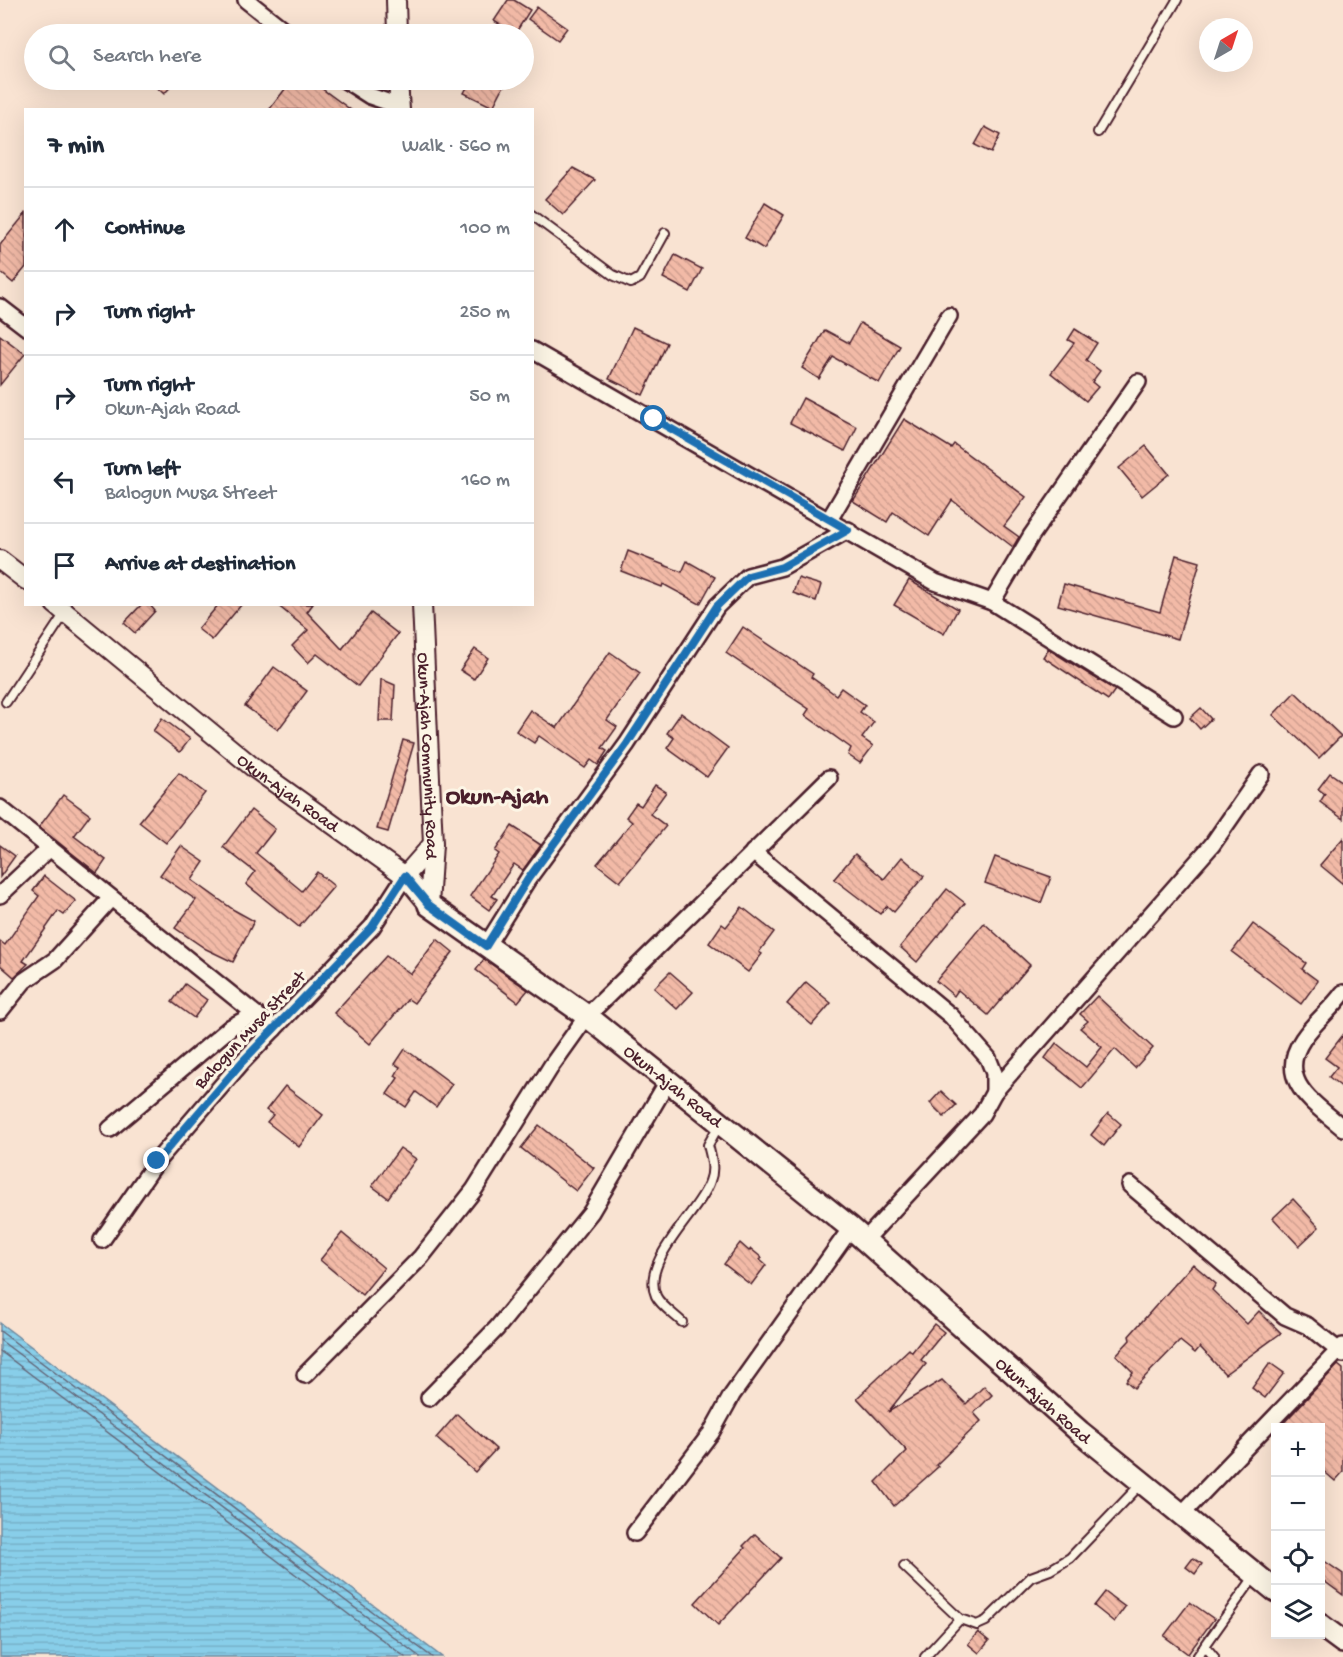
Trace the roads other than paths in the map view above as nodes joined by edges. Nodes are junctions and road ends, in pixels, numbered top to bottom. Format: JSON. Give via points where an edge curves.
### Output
{"nodes":[{"id":1,"x":246,"y":0,"type":"edge"},
{"id":2,"x":396,"y":0,"type":"edge"},
{"id":3,"x":1177,"y":0,"type":"edge"},
{"id":4,"x":276,"y":24,"type":"edge"},
{"id":5,"x":397,"y":24,"type":"edge"},
{"id":6,"x":361,"y":90,"type":"edge"},
{"id":7,"x":399,"y":90,"type":"edge"},
{"id":8,"x":400,"y":108,"type":"edge"},
{"id":9,"x":1098,"y":132,"type":"dead end"},
{"id":10,"x":534,"y":216,"type":"edge"},
{"id":11,"x":665,"y":233,"type":"dead end"},
{"id":12,"x":0,"y":307,"type":"edge"},
{"id":13,"x":949,"y":316,"type":"dead end"},
{"id":14,"x":24,"y":325,"type":"edge"},
{"id":15,"x":534,"y":351,"type":"edge"},
{"id":16,"x":1138,"y":382,"type":"dead end"},
{"id":17,"x":829,"y":519,"type":"junction"},
{"id":18,"x":848,"y":530,"type":"junction"},
{"id":19,"x":0,"y":560,"type":"edge"},
{"id":20,"x":24,"y":578,"type":"edge"},
{"id":21,"x":992,"y":602,"type":"junction"},
{"id":22,"x":422,"y":606,"type":"edge"},
{"id":23,"x":60,"y":609,"type":"edge"},
{"id":24,"x":6,"y":702,"type":"dead end"},
{"id":25,"x":1174,"y":716,"type":"dead end"},
{"id":26,"x":1261,"y":774,"type":"dead end"},
{"id":27,"x":829,"y":778,"type":"dead end"},
{"id":28,"x":0,"y":808,"type":"edge"},
{"id":29,"x":433,"y":844,"type":"junction"},
{"id":30,"x":50,"y":848,"type":"junction"},
{"id":31,"x":753,"y":852,"type":"junction"},
{"id":32,"x":405,"y":876,"type":"junction"},
{"id":33,"x":0,"y":895,"type":"edge"},
{"id":34,"x":111,"y":898,"type":"junction"},
{"id":35,"x":429,"y":905,"type":"junction"},
{"id":36,"x":486,"y":946,"type":"junction"},
{"id":37,"x":1343,"y":993,"type":"edge"},
{"id":38,"x":0,"y":1011,"type":"edge"},
{"id":39,"x":255,"y":1014,"type":"junction"},
{"id":40,"x":586,"y":1017,"type":"junction"},
{"id":41,"x":274,"y":1029,"type":"junction"},
{"id":42,"x":668,"y":1081,"type":"junction"},
{"id":43,"x":994,"y":1092,"type":"junction"},
{"id":44,"x":720,"y":1123,"type":"junction"},
{"id":45,"x":1343,"y":1128,"type":"edge"},
{"id":46,"x":110,"y":1129,"type":"dead end"},
{"id":47,"x":1130,"y":1185,"type":"dead end"},
{"id":48,"x":858,"y":1234,"type":"junction"},
{"id":49,"x":102,"y":1240,"type":"dead end"},
{"id":50,"x":682,"y":1322,"type":"dead end"},
{"id":51,"x":1341,"y":1350,"type":"edge"},
{"id":52,"x":304,"y":1375,"type":"dead end"},
{"id":53,"x":429,"y":1398,"type":"dead end"},
{"id":54,"x":1142,"y":1483,"type":"junction"},
{"id":55,"x":1181,"y":1515,"type":"junction"},
{"id":56,"x":635,"y":1533,"type":"dead end"},
{"id":57,"x":904,"y":1566,"type":"dead end"},
{"id":58,"x":1255,"y":1576,"type":"junction"},
{"id":59,"x":1271,"y":1588,"type":"edge"},
{"id":60,"x":960,"y":1619,"type":"junction"},
{"id":61,"x":1325,"y":1629,"type":"edge"},
{"id":62,"x":1343,"y":1642,"type":"edge"},
{"id":63,"x":1205,"y":1646,"type":"junction"},
{"id":64,"x":925,"y":1657,"type":"edge"},
{"id":65,"x":1197,"y":1657,"type":"edge"},
{"id":66,"x":1214,"y":1657,"type":"edge"}],
"edges":[{"from":1,"to":4,"type":"street"},
{"from":2,"to":5,"type":"street"},
{"from":3,"to":9,"type":"lane"},
{"from":6,"to":8,"type":"street"},
{"from":7,"to":8,"type":"street"},
{"from":10,"to":11,"type":"lane","via":[[613,275],[631,283],[640,278]]},
{"from":12,"to":14,"type":"street"},
{"from":13,"to":17,"type":"street"},
{"from":15,"to":17,"type":"street"},
{"from":16,"to":21,"type":"street","via":[[1031,536]]},
{"from":17,"to":18,"type":"street"},
{"from":18,"to":21,"type":"street","via":[[935,582]]},
{"from":18,"to":36,"type":"street","via":[[782,567],[748,576],[717,606],[627,744],[528,879]]},
{"from":19,"to":20,"type":"street"},
{"from":21,"to":25,"type":"street"},
{"from":22,"to":29,"type":"street","name":"Okun-Ajah Community Road"},
{"from":23,"to":24,"type":"lane"},
{"from":23,"to":32,"type":"street","name":"Okun-Ajah Road","via":[[254,768]]},
{"from":26,"to":43,"type":"street","via":[[1212,845]]},
{"from":27,"to":31,"type":"street"},
{"from":28,"to":30,"type":"street"},
{"from":29,"to":32,"type":"street"},
{"from":29,"to":35,"type":"street","name":"Okun-Ajah Community Road"},
{"from":30,"to":33,"type":"street"},
{"from":30,"to":34,"type":"street"},
{"from":31,"to":40,"type":"street"},
{"from":31,"to":43,"type":"street","via":[[951,1016],[988,1058],[994,1073]]},
{"from":32,"to":35,"type":"street","name":"Okun-Ajah Road"},
{"from":32,"to":41,"type":"street","name":"Balogun Musa Street","via":[[372,927]]},
{"from":34,"to":38,"type":"street","via":[[55,960],[24,981]]},
{"from":34,"to":39,"type":"street"},
{"from":35,"to":36,"type":"main road","name":"Okun-Ajah Road"},
{"from":36,"to":40,"type":"main road","name":"Okun-Ajah Road"},
{"from":37,"to":45,"type":"street","via":[[1304,1038],[1293,1057],[1293,1072],[1304,1095]]},
{"from":39,"to":41,"type":"street"},
{"from":39,"to":46,"type":"street","via":[[231,1027]]},
{"from":40,"to":42,"type":"main road","name":"Okun-Ajah Road"},
{"from":40,"to":52,"type":"street","via":[[467,1198],[420,1257]]},
{"from":41,"to":49,"type":"street","name":"Balogun Musa Street","via":[[157,1161]]},
{"from":42,"to":44,"type":"main road","name":"Okun-Ajah Road"},
{"from":42,"to":53,"type":"street","via":[[591,1212],[497,1328]]},
{"from":43,"to":48,"type":"street","via":[[982,1114]]},
{"from":44,"to":48,"type":"main road","name":"Okun-Ajah Road"},
{"from":44,"to":50,"type":"lane","via":[[708,1145],[713,1163],[710,1182],[660,1258],[654,1279],[656,1296]]},
{"from":47,"to":51,"type":"street","via":[[1285,1316],[1308,1326]]},
{"from":48,"to":54,"type":"main road","name":"Okun-Ajah Road"},
{"from":48,"to":56,"type":"street","via":[[732,1395],[711,1433]]},
{"from":51,"to":55,"type":"street"},
{"from":54,"to":55,"type":"main road","name":"Okun-Ajah Road"},
{"from":54,"to":60,"type":"lane","via":[[1070,1558],[1031,1577],[986,1621],[977,1625]]},
{"from":55,"to":58,"type":"main road","name":"Okun-Ajah Road"},
{"from":57,"to":60,"type":"lane"},
{"from":58,"to":59,"type":"main road","name":"Okun-Ajah Road"},
{"from":58,"to":63,"type":"lane"},
{"from":60,"to":64,"type":"lane"},
{"from":61,"to":62,"type":"main road"},
{"from":63,"to":65,"type":"lane"},
{"from":63,"to":66,"type":"lane"}]}
